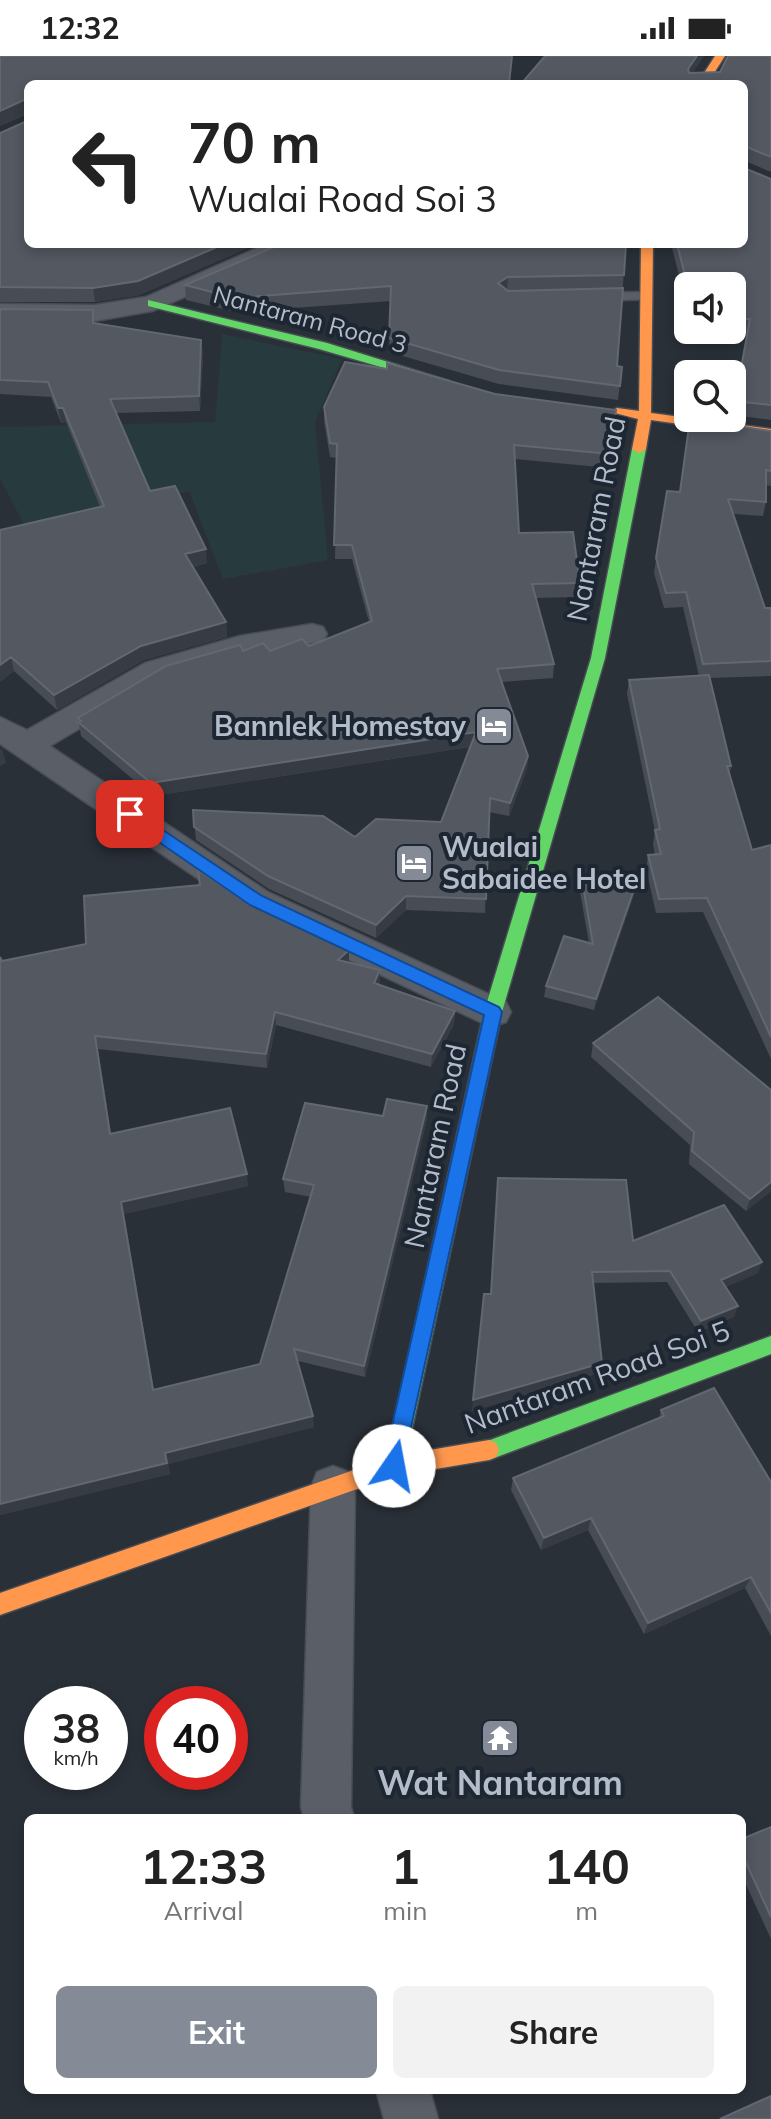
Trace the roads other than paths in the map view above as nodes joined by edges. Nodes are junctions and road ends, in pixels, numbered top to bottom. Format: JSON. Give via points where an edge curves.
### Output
{"nodes":[{"id":1,"x":720,"y":56,"type":"edge"},
{"id":2,"x":705,"y":80,"type":"edge"},
{"id":3,"x":278,"y":248,"type":"edge"},
{"id":4,"x":647,"y":248,"type":"edge"},
{"id":5,"x":647,"y":296,"type":"junction"},
{"id":6,"x":583,"y":297,"type":"edge"},
{"id":7,"x":152,"y":303,"type":"junction"},
{"id":8,"x":0,"y":312,"type":"edge"},
{"id":9,"x":466,"y":388,"type":"edge"},
{"id":10,"x":596,"y":410,"type":"edge"},
{"id":11,"x":645,"y":416,"type":"junction"},
{"id":12,"x":771,"y":433,"type":"edge"},
{"id":13,"x":312,"y":634,"type":"dead end"},
{"id":14,"x":14,"y":736,"type":"edge"},
{"id":15,"x":493,"y":1012,"type":"junction"},
{"id":16,"x":771,"y":1345,"type":"edge"},
{"id":17,"x":394,"y":1466,"type":"junction"},
{"id":18,"x":333,"y":1487,"type":"junction"},
{"id":19,"x":0,"y":1604,"type":"edge"},
{"id":20,"x":329,"y":1814,"type":"edge"},
{"id":21,"x":404,"y":2094,"type":"edge"},
{"id":22,"x":411,"y":2119,"type":"edge"}],
"edges":[{"from":1,"to":2,"type":"street"},
{"from":3,"to":7,"type":"street"},
{"from":4,"to":5,"type":"street","name":"Nantaram Road"},
{"from":5,"to":6,"type":"lane"},
{"from":5,"to":11,"type":"street","name":"Nantaram Road"},
{"from":7,"to":8,"type":"street","via":[[95,313]]},
{"from":7,"to":9,"type":"street","name":"Nantaram Road 3"},
{"from":10,"to":11,"type":"street"},
{"from":11,"to":12,"type":"street"},
{"from":11,"to":15,"type":"street","name":"Nantaram Road","via":[[598,658]]},
{"from":13,"to":14,"type":"street","via":[[240,646],[156,670]]},
{"from":14,"to":15,"type":"street","via":[[256,901]]},
{"from":15,"to":17,"type":"street","name":"Nantaram Road"},
{"from":16,"to":17,"type":"street","name":"Nantaram Road Soi 5","via":[[485,1451]]},
{"from":17,"to":18,"type":"street"},
{"from":18,"to":19,"type":"street"},
{"from":18,"to":20,"type":"street"},
{"from":21,"to":22,"type":"street"}]}
